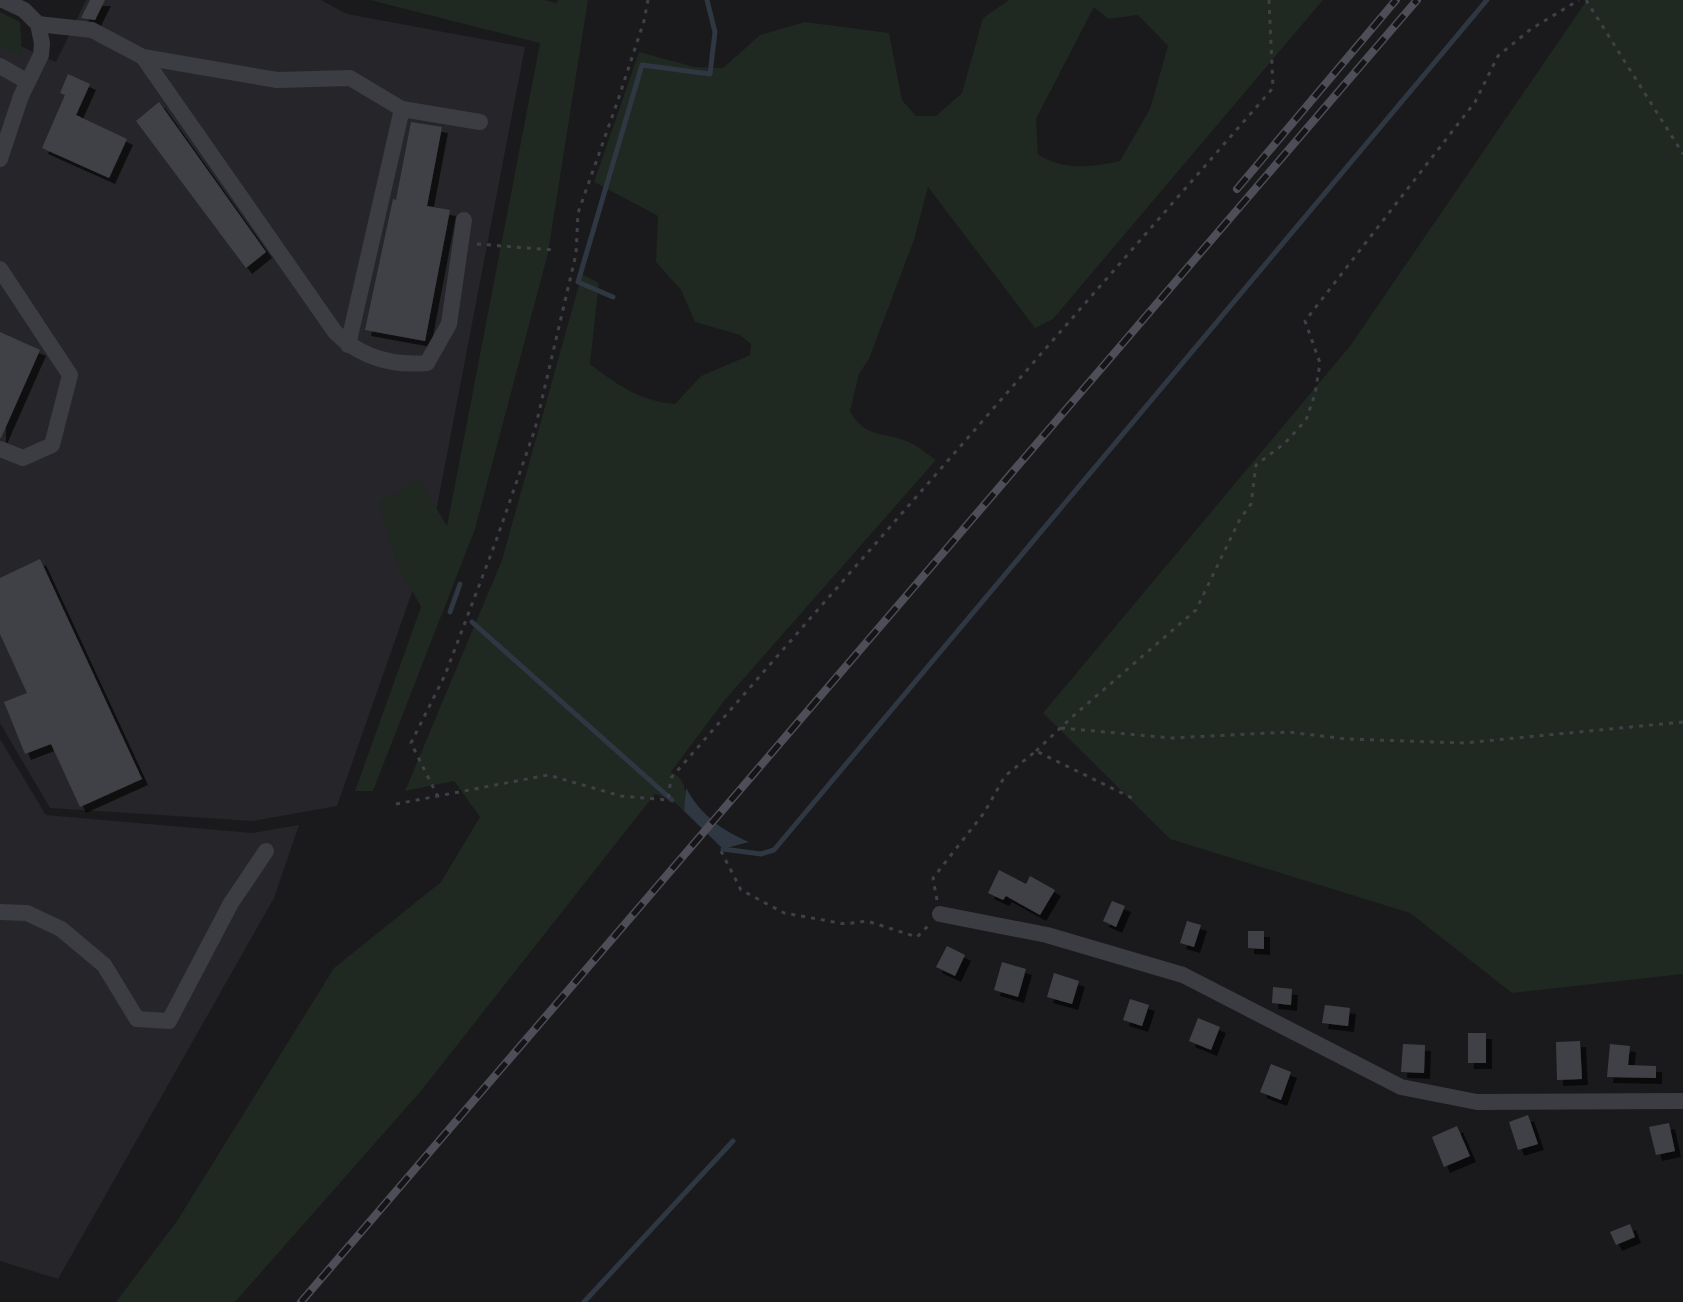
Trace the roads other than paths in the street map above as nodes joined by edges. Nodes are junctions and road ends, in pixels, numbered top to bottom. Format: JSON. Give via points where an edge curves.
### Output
{"nodes":[{"id":1,"x":3,"y":0,"type":"edge"},
{"id":2,"x":38,"y":24,"type":"junction"},
{"id":3,"x":143,"y":57,"type":"junction"},
{"id":4,"x":0,"y":66,"type":"edge"},
{"id":5,"x":28,"y":82,"type":"junction"},
{"id":6,"x":402,"y":109,"type":"junction"},
{"id":7,"x":480,"y":122,"type":"dead end"},
{"id":8,"x":0,"y":159,"type":"edge"},
{"id":9,"x":464,"y":220,"type":"dead end"},
{"id":10,"x":0,"y":269,"type":"edge"},
{"id":11,"x":348,"y":345,"type":"junction"},
{"id":12,"x":0,"y":449,"type":"edge"},
{"id":13,"x":266,"y":851,"type":"dead end"},
{"id":14,"x":0,"y":912,"type":"edge"},
{"id":15,"x":940,"y":914,"type":"road end"},
{"id":16,"x":1683,"y":1101,"type":"edge"}],
"edges":[{"from":1,"to":2,"type":"street"},
{"from":2,"to":3,"type":"street","via":[[92,30]]},
{"from":2,"to":5,"type":"street","via":[[41,55]]},
{"from":3,"to":6,"type":"street","via":[[277,80],[350,78]]},
{"from":3,"to":11,"type":"street"},
{"from":4,"to":5,"type":"street"},
{"from":5,"to":8,"type":"street"},
{"from":6,"to":7,"type":"street"},
{"from":6,"to":11,"type":"street"},
{"from":9,"to":11,"type":"street","via":[[449,324],[427,363],[402,365]]},
{"from":10,"to":12,"type":"street","via":[[70,375],[52,445],[23,458]]},
{"from":13,"to":14,"type":"street","via":[[231,903],[169,1021],[137,1019],[104,965],[61,929],[27,913]]},
{"from":15,"to":16,"type":"street","via":[[1047,935],[1183,975],[1401,1087],[1477,1102]]}]}
